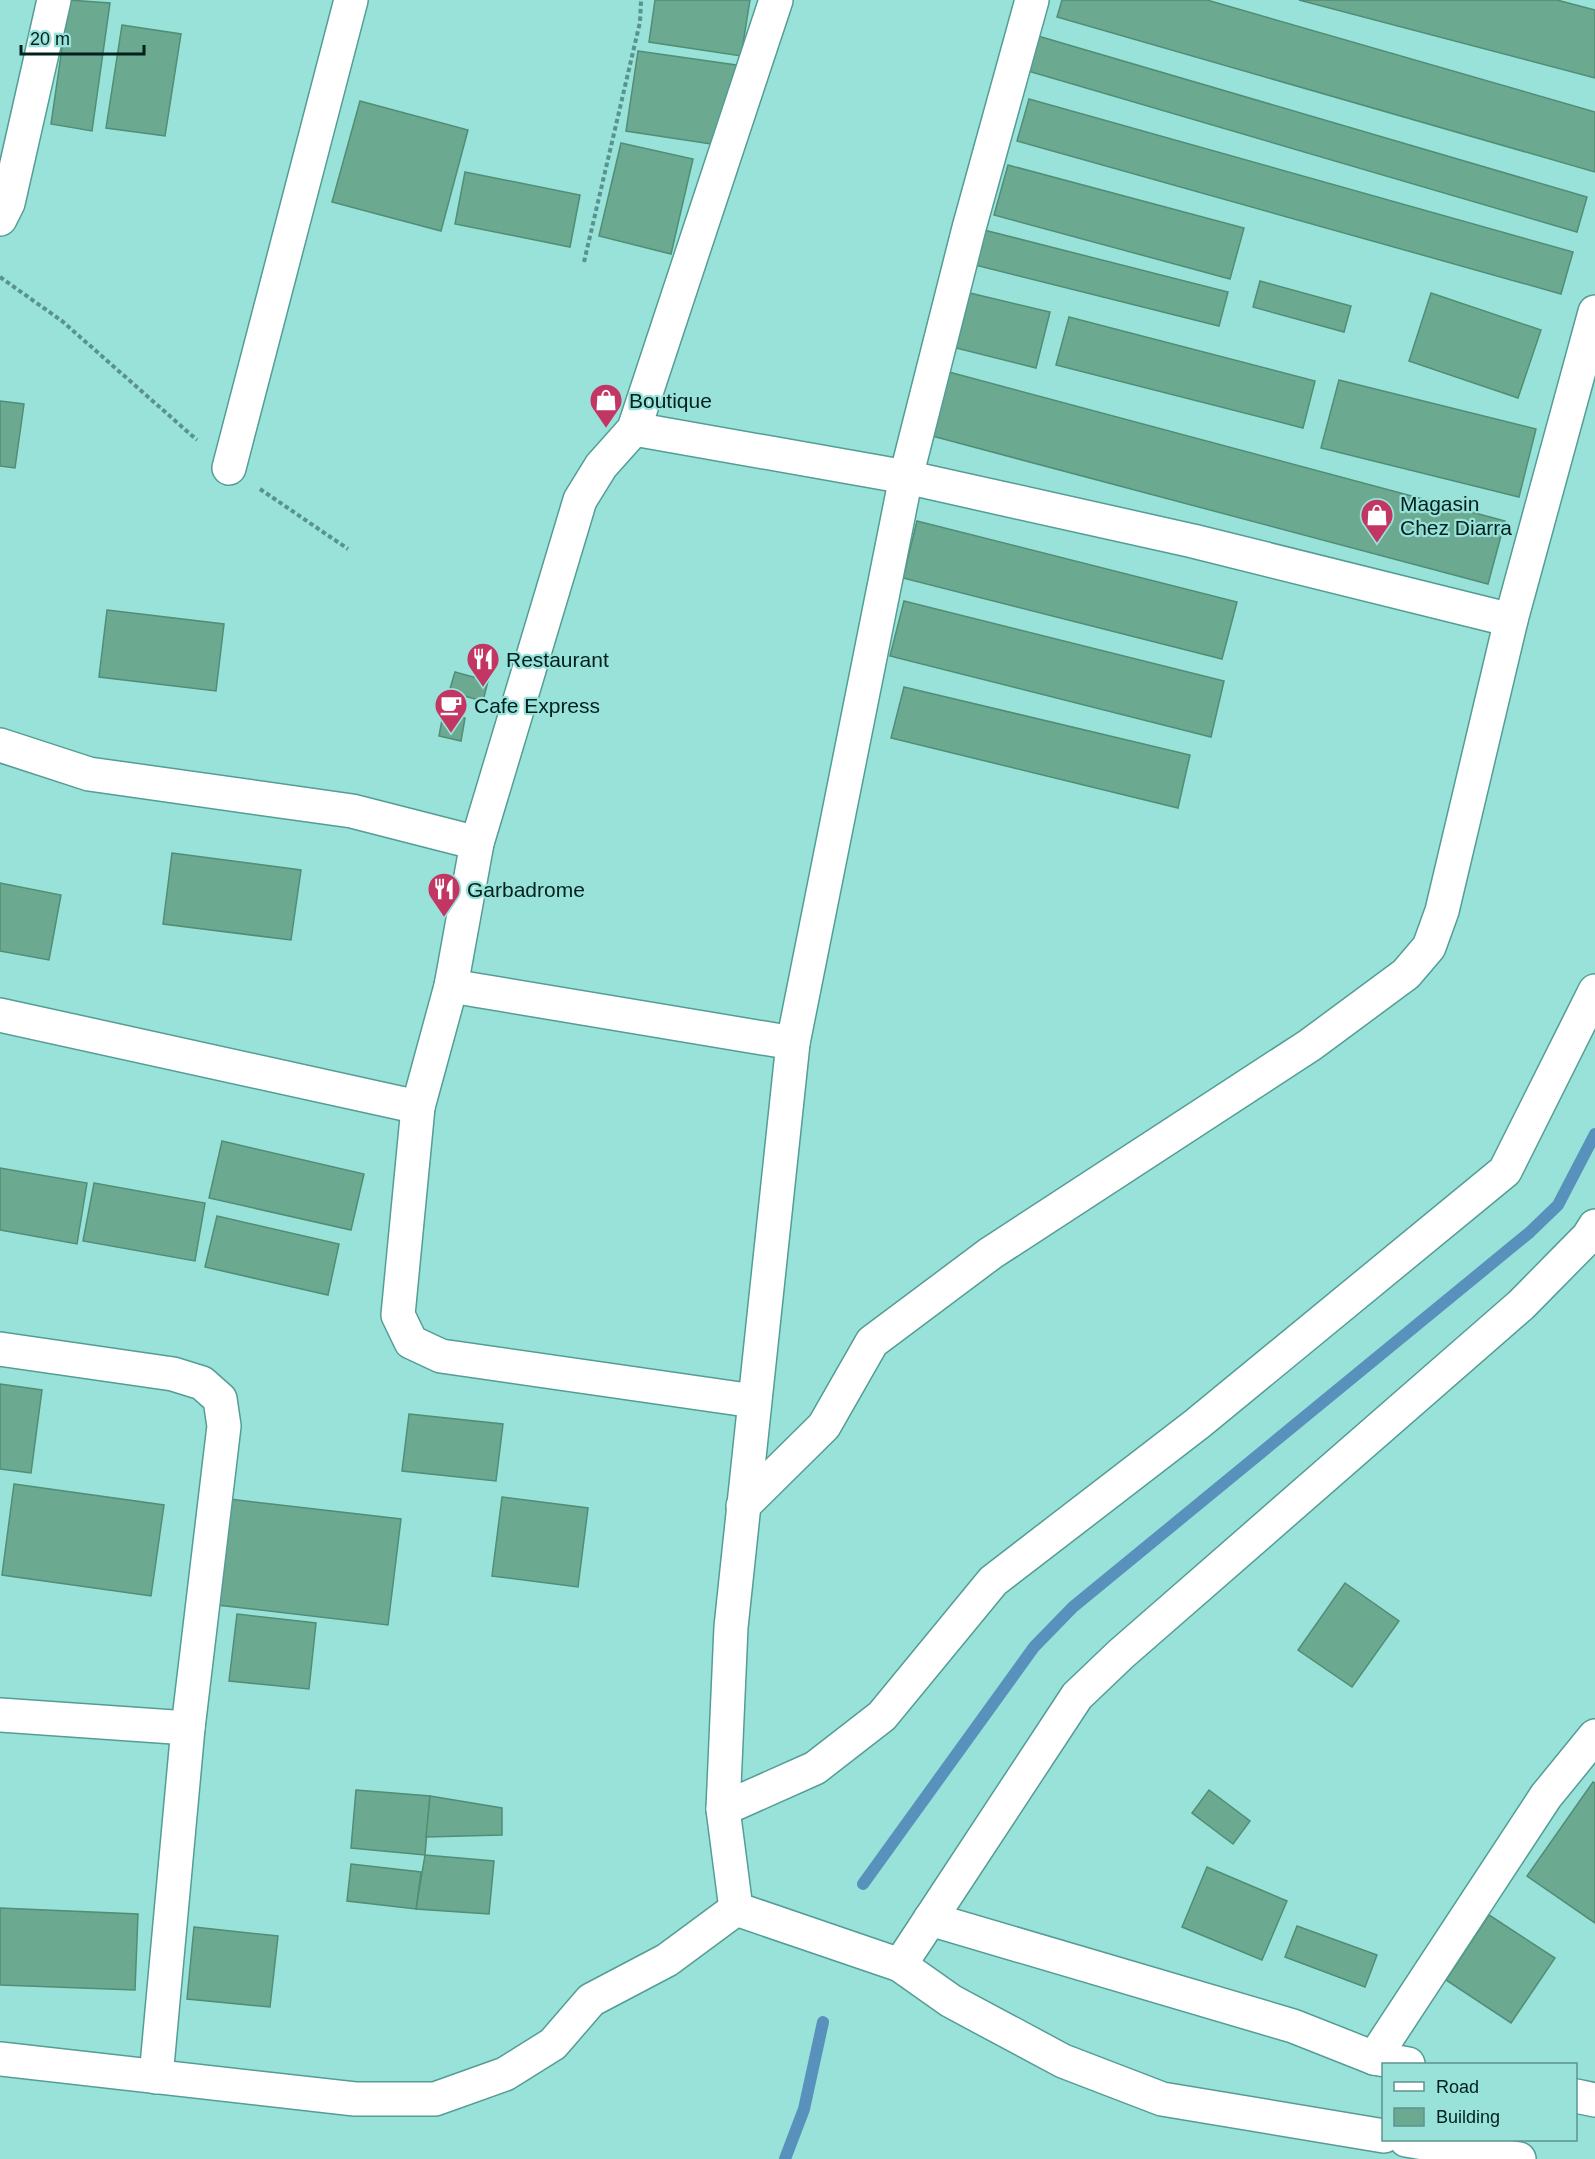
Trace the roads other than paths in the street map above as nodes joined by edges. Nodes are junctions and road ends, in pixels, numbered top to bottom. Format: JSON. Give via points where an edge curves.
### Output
{"nodes":[{"id":1,"x":54,"y":0,"type":"edge"},
{"id":2,"x":351,"y":0,"type":"edge"},
{"id":3,"x":1032,"y":0,"type":"edge"},
{"id":4,"x":773,"y":1,"type":"edge"},
{"id":5,"x":0,"y":219,"type":"edge"},
{"id":6,"x":1595,"y":312,"type":"edge"},
{"id":7,"x":634,"y":429,"type":"junction"},
{"id":8,"x":229,"y":468,"type":"road end"},
{"id":9,"x":906,"y":477,"type":"junction"},
{"id":10,"x":1511,"y":620,"type":"junction"},
{"id":11,"x":0,"y":745,"type":"edge"},
{"id":12,"x":477,"y":843,"type":"junction"},
{"id":13,"x":451,"y":986,"type":"junction"},
{"id":14,"x":1595,"y":991,"type":"edge"},
{"id":15,"x":0,"y":1015,"type":"edge"},
{"id":16,"x":793,"y":1043,"type":"junction"},
{"id":17,"x":418,"y":1107,"type":"junction"},
{"id":18,"x":1595,"y":1226,"type":"edge"},
{"id":19,"x":0,"y":1348,"type":"edge"},
{"id":20,"x":754,"y":1401,"type":"junction"},
{"id":21,"x":743,"y":1506,"type":"junction"},
{"id":22,"x":0,"y":1715,"type":"edge"},
{"id":23,"x":188,"y":1728,"type":"junction"},
{"id":24,"x":1595,"y":1736,"type":"edge"},
{"id":25,"x":723,"y":1809,"type":"junction"},
{"id":26,"x":736,"y":1909,"type":"junction"},
{"id":27,"x":930,"y":1919,"type":"junction"},
{"id":28,"x":900,"y":1965,"type":"junction"},
{"id":29,"x":1374,"y":2058,"type":"junction"},
{"id":30,"x":0,"y":2059,"type":"edge"},
{"id":31,"x":1402,"y":2063,"type":"edge"},
{"id":32,"x":156,"y":2078,"type":"junction"},
{"id":33,"x":1577,"y":2096,"type":"edge"},
{"id":34,"x":1595,"y":2100,"type":"edge"},
{"id":35,"x":1382,"y":2136,"type":"edge"},
{"id":36,"x":1417,"y":2141,"type":"edge"},
{"id":37,"x":1519,"y":2159,"type":"edge"}],
"edges":[{"from":1,"to":5,"type":"street","via":[[8,203]]},
{"from":2,"to":8,"type":"street"},
{"from":3,"to":9,"type":"street"},
{"from":4,"to":7,"type":"street"},
{"from":6,"to":10,"type":"street"},
{"from":7,"to":9,"type":"street"},
{"from":7,"to":12,"type":"street","via":[[601,466],[580,500]]},
{"from":9,"to":10,"type":"street","via":[[1192,541]]},
{"from":9,"to":16,"type":"street"},
{"from":10,"to":21,"type":"street","via":[[1442,911],[1429,947],[1406,974],[1310,1045],[991,1253],[872,1342],[824,1426]]},
{"from":11,"to":12,"type":"street","via":[[88,774],[352,811]]},
{"from":12,"to":13,"type":"street"},
{"from":13,"to":16,"type":"street"},
{"from":13,"to":17,"type":"street"},
{"from":14,"to":25,"type":"street","via":[[1505,1171],[1197,1424],[993,1581],[882,1716],[814,1768]]},
{"from":15,"to":17,"type":"street"},
{"from":16,"to":20,"type":"street"},
{"from":17,"to":20,"type":"street","via":[[398,1315],[411,1342],[441,1356]]},
{"from":18,"to":27,"type":"street","via":[[1521,1305],[1077,1696]]},
{"from":19,"to":23,"type":"street","via":[[173,1374],[202,1383],[220,1399],[224,1426]]},
{"from":20,"to":21,"type":"street"},
{"from":21,"to":25,"type":"street","via":[[731,1628]]},
{"from":22,"to":23,"type":"street"},
{"from":23,"to":32,"type":"street"},
{"from":24,"to":29,"type":"street","via":[[1546,1796]]},
{"from":25,"to":26,"type":"street"},
{"from":26,"to":28,"type":"street"},
{"from":26,"to":32,"type":"street","via":[[667,1960],[591,2000],[553,2044],[505,2074],[435,2099],[355,2098]]},
{"from":27,"to":28,"type":"street"},
{"from":27,"to":29,"type":"street","via":[[1293,2026]]},
{"from":28,"to":35,"type":"street","via":[[951,2001],[1063,2061],[1162,2099]]},
{"from":29,"to":31,"type":"street"},
{"from":30,"to":32,"type":"street"},
{"from":33,"to":34,"type":"street"},
{"from":36,"to":37,"type":"street"}]}
